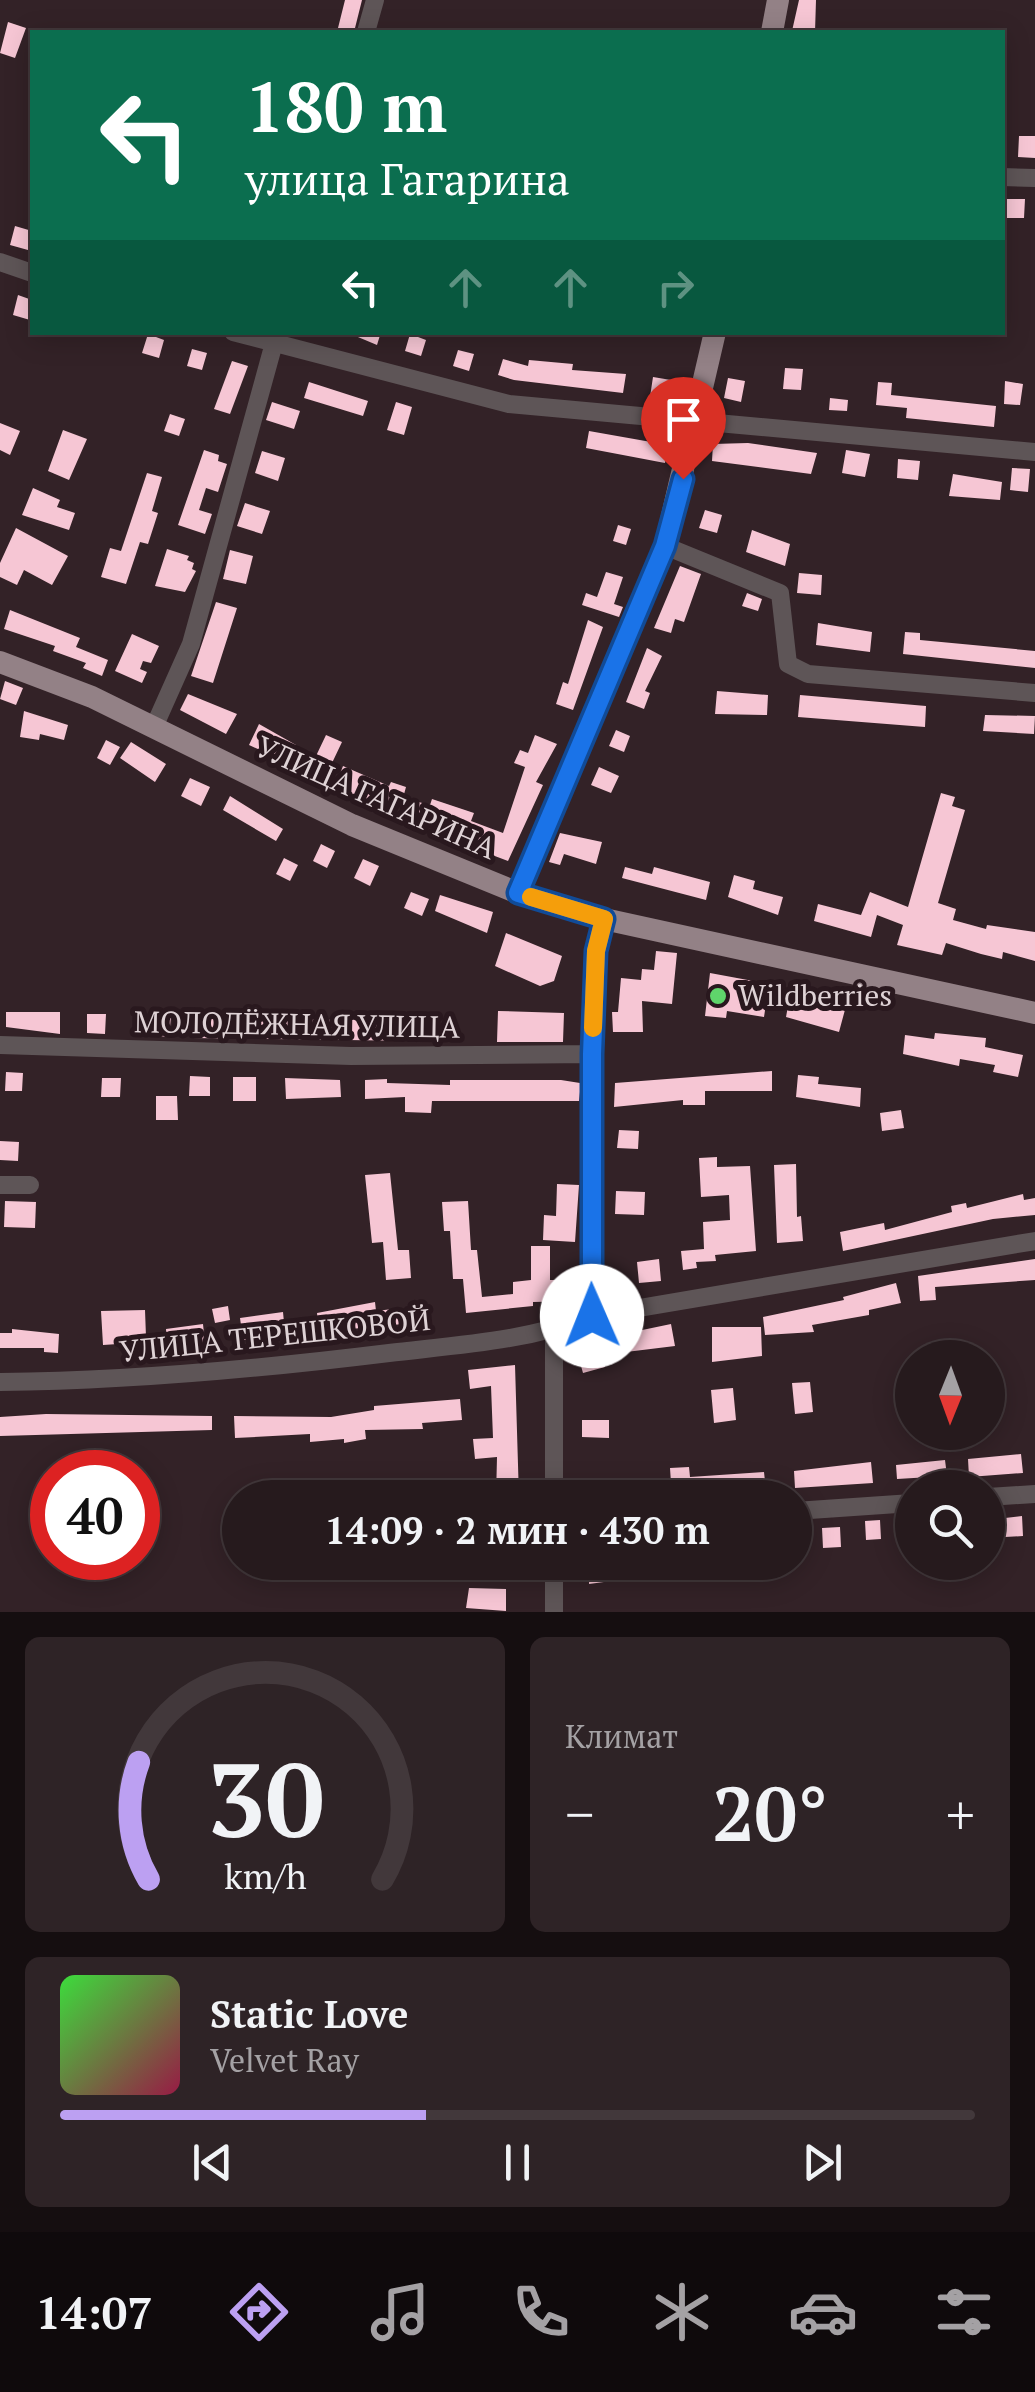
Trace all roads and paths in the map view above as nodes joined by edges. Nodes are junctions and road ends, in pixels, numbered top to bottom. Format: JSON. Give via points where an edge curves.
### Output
{"nodes":[{"id":1,"x":376,"y":0,"type":"edge"},
{"id":2,"x":778,"y":0,"type":"edge"},
{"id":3,"x":367,"y":30,"type":"edge"},
{"id":4,"x":772,"y":30,"type":"edge"},
{"id":5,"x":1005,"y":177,"type":"edge"},
{"id":6,"x":1035,"y":178,"type":"edge"},
{"id":7,"x":0,"y":262,"type":"edge"},
{"id":8,"x":30,"y":271,"type":"edge"},
{"id":9,"x":243,"y":335,"type":"edge"},
{"id":10,"x":714,"y":335,"type":"edge"},
{"id":11,"x":274,"y":343,"type":"junction"},
{"id":12,"x":696,"y":422,"type":"junction"},
{"id":13,"x":1035,"y":452,"type":"edge"},
{"id":14,"x":665,"y":546,"type":"junction"},
{"id":15,"x":0,"y":662,"type":"edge"},
{"id":16,"x":1035,"y":693,"type":"edge"},
{"id":17,"x":154,"y":727,"type":"junction"},
{"id":18,"x":518,"y":893,"type":"junction"},
{"id":19,"x":604,"y":919,"type":"junction"},
{"id":20,"x":1035,"y":1014,"type":"edge"},
{"id":21,"x":0,"y":1046,"type":"edge"},
{"id":22,"x":592,"y":1054,"type":"junction"},
{"id":23,"x":0,"y":1184,"type":"edge"},
{"id":24,"x":30,"y":1186,"type":"dead end"},
{"id":25,"x":1035,"y":1241,"type":"edge"},
{"id":26,"x":592,"y":1316,"type":"junction"},
{"id":27,"x":554,"y":1331,"type":"junction"},
{"id":28,"x":0,"y":1382,"type":"edge"},
{"id":29,"x":554,"y":1480,"type":"edge"},
{"id":30,"x":1035,"y":1494,"type":"edge"},
{"id":31,"x":1005,"y":1496,"type":"edge"},
{"id":32,"x":895,"y":1504,"type":"edge"},
{"id":33,"x":812,"y":1510,"type":"edge"},
{"id":34,"x":554,"y":1580,"type":"edge"},
{"id":35,"x":554,"y":1612,"type":"edge"}],
"edges":[{"from":1,"to":3,"type":"street"},
{"from":2,"to":4,"type":"main road"},
{"from":5,"to":6,"type":"street"},
{"from":7,"to":8,"type":"street"},
{"from":9,"to":11,"type":"street"},
{"from":10,"to":12,"type":"main road"},
{"from":11,"to":12,"type":"street","via":[[509,404]]},
{"from":11,"to":17,"type":"street","via":[[191,644]]},
{"from":12,"to":13,"type":"street"},
{"from":12,"to":14,"type":"main road"},
{"from":14,"to":16,"type":"street","via":[[780,593],[788,664],[808,674]]},
{"from":14,"to":18,"type":"main road"},
{"from":15,"to":17,"type":"main road","name":"УЛИЦА ГАГАРИНА"},
{"from":17,"to":18,"type":"main road","name":"УЛИЦА ГАГАРИНА","via":[[352,825]]},
{"from":18,"to":19,"type":"main road","name":"УЛИЦА ГАГАРИНА"},
{"from":19,"to":20,"type":"main road","name":"УЛИЦА ГАГАРИНА"},
{"from":19,"to":22,"type":"street","via":[[596,951]]},
{"from":21,"to":22,"type":"street","name":"МОЛОДЁЖНАЯ УЛИЦА","via":[[351,1056]]},
{"from":22,"to":26,"type":"street"},
{"from":23,"to":24,"type":"street"},
{"from":25,"to":26,"type":"street"},
{"from":26,"to":27,"type":"street","name":"УЛИЦА ТЕРЕШКОВОЙ"},
{"from":27,"to":28,"type":"street","name":"УЛИЦА ТЕРЕШКОВОЙ","via":[[133,1381]]},
{"from":27,"to":29,"type":"street"},
{"from":30,"to":31,"type":"street"},
{"from":32,"to":33,"type":"street"},
{"from":34,"to":35,"type":"street"}]}
